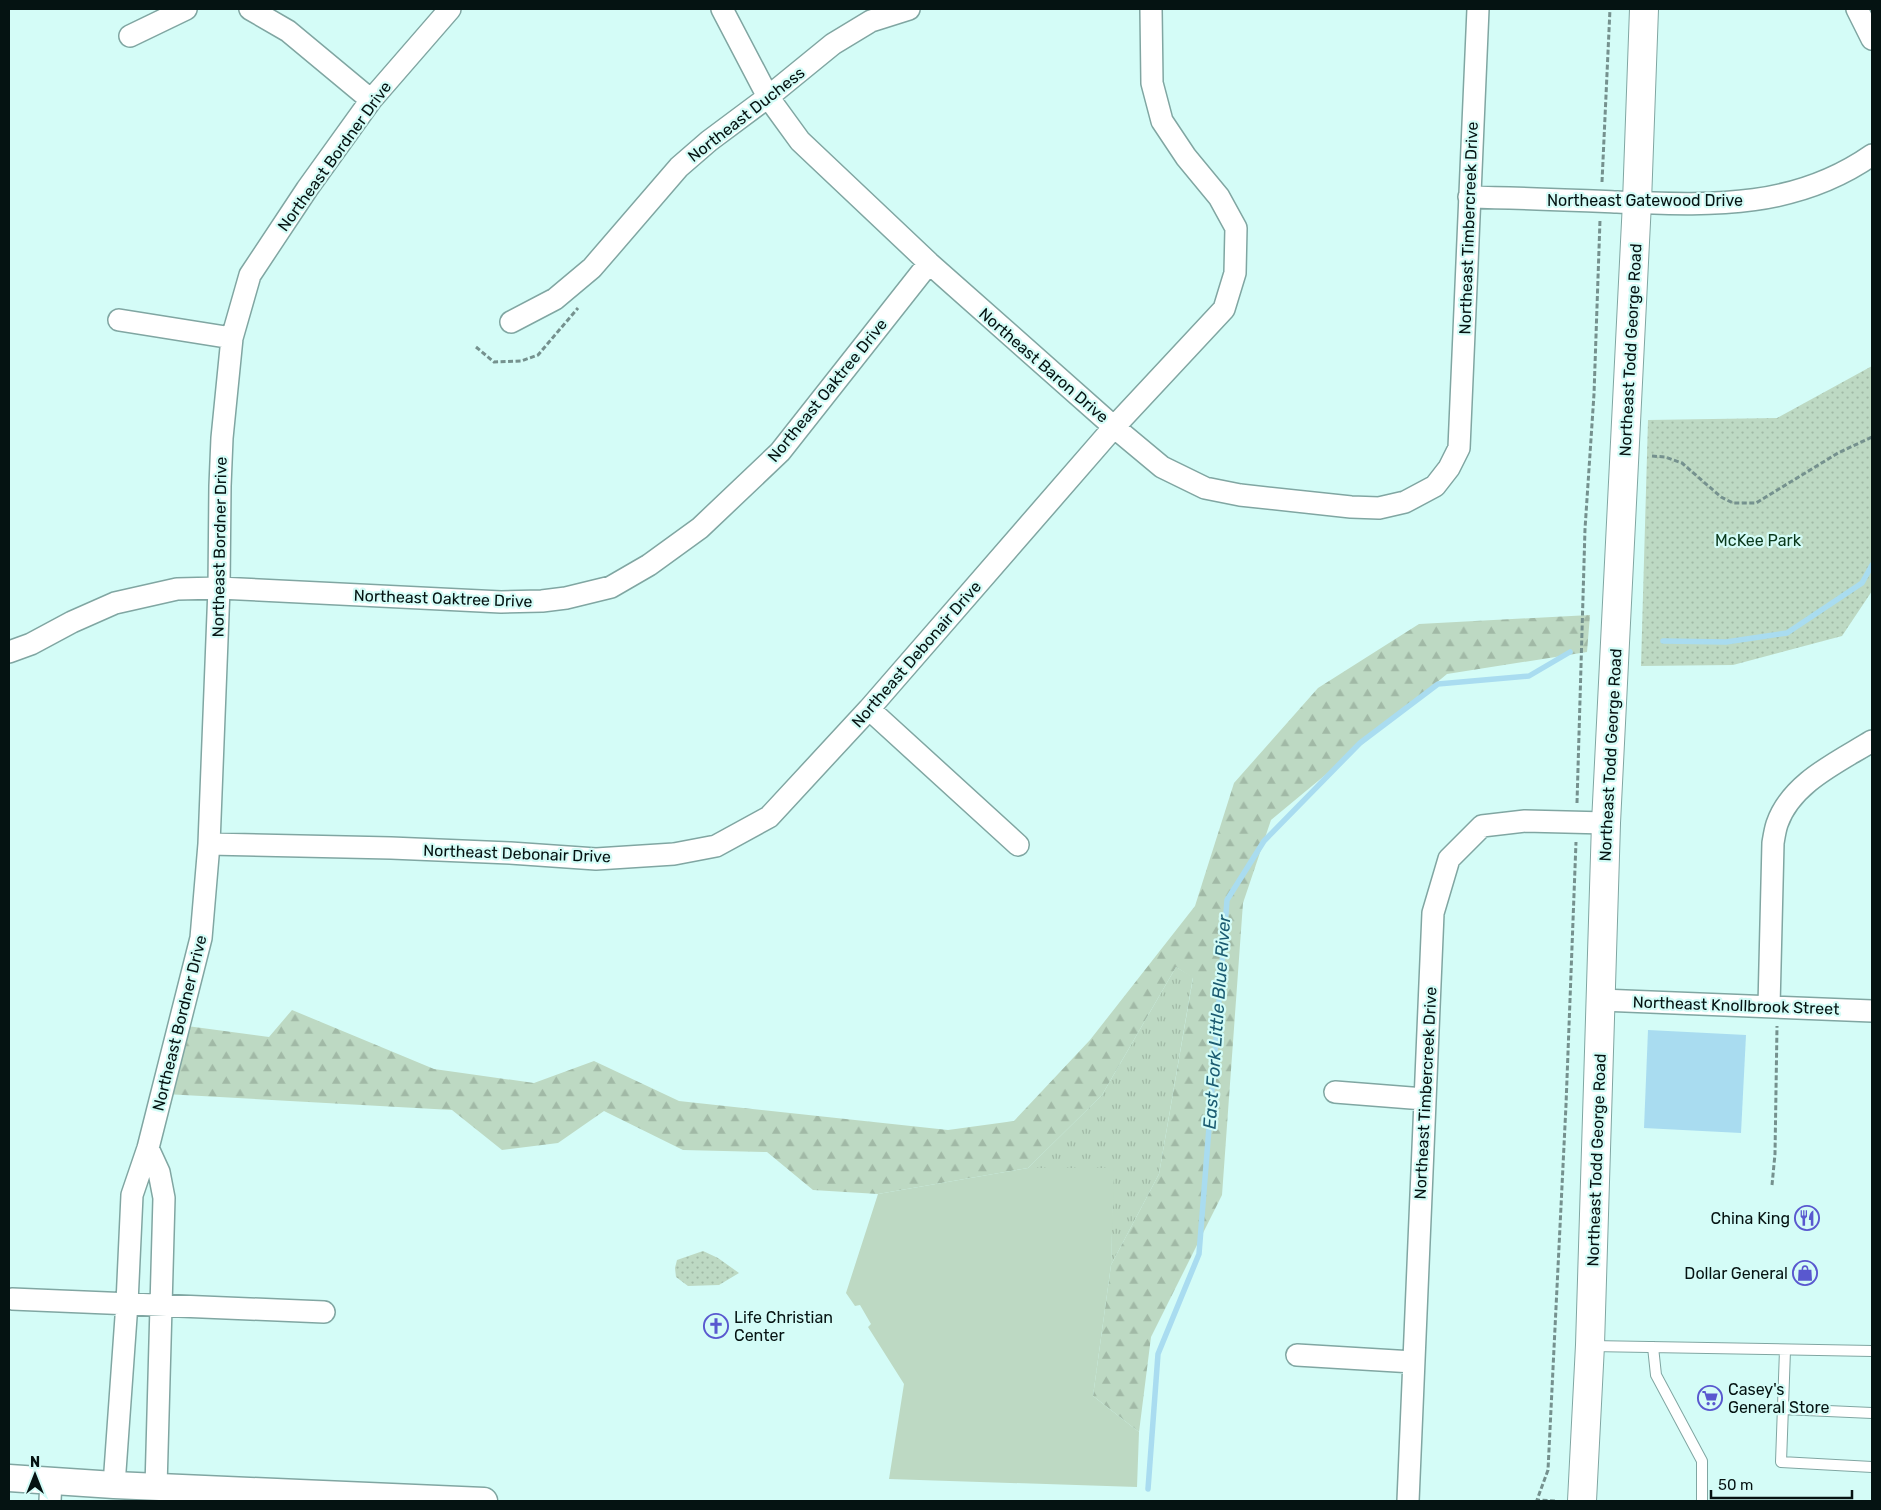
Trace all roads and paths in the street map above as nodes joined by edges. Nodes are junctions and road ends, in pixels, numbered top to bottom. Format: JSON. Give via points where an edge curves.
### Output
{"nodes":[{"id":1,"x":186,"y":9,"type":"edge"},
{"id":2,"x":250,"y":9,"type":"edge"},
{"id":3,"x":450,"y":9,"type":"edge"},
{"id":4,"x":722,"y":9,"type":"edge"},
{"id":5,"x":909,"y":9,"type":"edge"},
{"id":6,"x":1151,"y":9,"type":"edge"},
{"id":7,"x":1478,"y":9,"type":"edge"},
{"id":8,"x":1610,"y":9,"type":"edge"},
{"id":9,"x":1644,"y":9,"type":"edge"},
{"id":10,"x":1857,"y":9,"type":"edge"},
{"id":11,"x":130,"y":36,"type":"dead end"},
{"id":12,"x":1872,"y":39,"type":"edge"},
{"id":13,"x":768,"y":97,"type":"junction"},
{"id":14,"x":371,"y":100,"type":"junction"},
{"id":15,"x":1872,"y":156,"type":"edge"},
{"id":16,"x":1469,"y":197,"type":"junction"},
{"id":17,"x":1637,"y":202,"type":"junction"},
{"id":18,"x":1596,"y":209,"type":"junction"},
{"id":19,"x":928,"y":263,"type":"junction"},
{"id":20,"x":119,"y":320,"type":"dead end"},
{"id":21,"x":511,"y":322,"type":"dead end"},
{"id":22,"x":232,"y":338,"type":"junction"},
{"id":23,"x":1114,"y":427,"type":"junction"},
{"id":24,"x":1872,"y":437,"type":"edge"},
{"id":25,"x":1459,"y":448,"type":"joint"},
{"id":26,"x":1652,"y":456,"type":"dead end"},
{"id":27,"x":220,"y":588,"type":"junction"},
{"id":28,"x":9,"y":652,"type":"edge"},
{"id":29,"x":869,"y":709,"type":"junction"},
{"id":30,"x":1872,"y":741,"type":"edge"},
{"id":31,"x":1576,"y":822,"type":"junction"},
{"id":32,"x":1606,"y":823,"type":"junction"},
{"id":33,"x":209,"y":844,"type":"junction"},
{"id":34,"x":1018,"y":845,"type":"dead end"},
{"id":35,"x":1601,"y":1000,"type":"junction"},
{"id":36,"x":1872,"y":1011,"type":"edge"},
{"id":37,"x":1773,"y":1013,"type":"junction"},
{"id":38,"x":1336,"y":1092,"type":"dead end"},
{"id":39,"x":1424,"y":1099,"type":"junction"},
{"id":40,"x":148,"y":1148,"type":"junction"},
{"id":41,"x":1772,"y":1185,"type":"dead end"},
{"id":42,"x":12,"y":1299,"type":"dead end"},
{"id":43,"x":127,"y":1303,"type":"junction"},
{"id":44,"x":160,"y":1305,"type":"junction"},
{"id":45,"x":324,"y":1312,"type":"dead end"},
{"id":46,"x":1590,"y":1346,"type":"junction"},
{"id":47,"x":1653,"y":1347,"type":"junction"},
{"id":48,"x":1785,"y":1350,"type":"junction"},
{"id":49,"x":1872,"y":1351,"type":"edge"},
{"id":50,"x":1297,"y":1355,"type":"dead end"},
{"id":51,"x":1413,"y":1362,"type":"junction"},
{"id":52,"x":1783,"y":1409,"type":"junction"},
{"id":53,"x":1872,"y":1413,"type":"edge"},
{"id":54,"x":1872,"y":1467,"type":"edge"},
{"id":55,"x":9,"y":1478,"type":"edge"},
{"id":56,"x":114,"y":1485,"type":"junction"},
{"id":57,"x":156,"y":1487,"type":"junction"},
{"id":58,"x":50,"y":1490,"type":"edge"},
{"id":59,"x":325,"y":1497,"type":"edge"},
{"id":60,"x":484,"y":1501,"type":"edge"},
{"id":61,"x":1408,"y":1501,"type":"edge"},
{"id":62,"x":1555,"y":1501,"type":"edge"},
{"id":63,"x":1582,"y":1501,"type":"edge"},
{"id":64,"x":1702,"y":1501,"type":"edge"}],
"edges":[{"from":1,"to":11,"type":"street"},
{"from":2,"to":14,"type":"street","via":[[288,31]]},
{"from":3,"to":14,"type":"street","name":"Northeast Bordner Drive"},
{"from":4,"to":13,"type":"street","name":"Northeast Baron Drive"},
{"from":5,"to":13,"type":"street","name":"Northeast Duchess","via":[[871,21],[833,44]]},
{"from":6,"to":23,"type":"street","name":"Northeast Debonair Drive","via":[[1152,83],[1162,121],[1219,197],[1236,228],[1236,273],[1224,309]]},
{"from":7,"to":16,"type":"street","name":"Northeast Timbercreek Drive"},
{"from":8,"to":18,"type":"path"},
{"from":9,"to":17,"type":"main road","name":"Northeast Todd George Road"},
{"from":10,"to":12,"type":"street"},
{"from":13,"to":19,"type":"street","name":"Northeast Baron Drive","via":[[800,140]]},
{"from":13,"to":21,"type":"street","name":"Northeast Duchess","via":[[709,140],[679,167],[592,268],[555,299]]},
{"from":14,"to":22,"type":"street","name":"Northeast Bordner Drive","via":[[250,275]]},
{"from":15,"to":17,"type":"street","name":"Northeast Gatewood Drive","via":[[1835,178],[1778,197],[1709,203]]},
{"from":16,"to":18,"type":"street","name":"Northeast Gatewood Drive"},
{"from":16,"to":25,"type":"street","name":"Northeast Timbercreek Drive"},
{"from":17,"to":18,"type":"street","name":"Northeast Gatewood Drive"},
{"from":17,"to":32,"type":"main road","name":"Northeast Todd George Road"},
{"from":18,"to":31,"type":"path","via":[[1601,217],[1585,529]]},
{"from":19,"to":23,"type":"street","name":"Northeast Baron Drive"},
{"from":19,"to":27,"type":"street","name":"Northeast Oaktree Drive","via":[[780,452],[700,528],[649,565],[611,586],[566,598],[501,602]]},
{"from":20,"to":22,"type":"street"},
{"from":22,"to":27,"type":"street","name":"Northeast Bordner Drive","via":[[222,438]]},
{"from":23,"to":25,"type":"street","name":"Northeast Baron Drive","via":[[1162,467],[1205,488],[1351,507],[1380,508],[1405,502],[1435,486]]},
{"from":23,"to":29,"type":"street","name":"Northeast Debonair Drive"},
{"from":24,"to":26,"type":"path","via":[[1838,453],[1756,503],[1733,503],[1682,463]]},
{"from":27,"to":28,"type":"street","name":"Northeast Oaktree Drive","via":[[177,589],[115,603]]},
{"from":27,"to":33,"type":"street","name":"Northeast Bordner Drive"},
{"from":29,"to":33,"type":"street","name":"Northeast Debonair Drive","via":[[769,817],[716,846],[674,854],[596,859],[411,849]]},
{"from":29,"to":34,"type":"street"},
{"from":30,"to":37,"type":"street","via":[[1817,775],[1796,794],[1777,823],[1773,843]]},
{"from":31,"to":32,"type":"street","name":"Northeast Timbercreek Drive"},
{"from":31,"to":39,"type":"street","name":"Northeast Timbercreek Drive","via":[[1525,821],[1482,826],[1449,859],[1434,913]]},
{"from":31,"to":62,"type":"path","via":[[1548,1470],[1537,1500]]},
{"from":32,"to":35,"type":"main road","name":"Northeast Todd George Road"},
{"from":33,"to":40,"type":"street","name":"Northeast Bordner Drive","via":[[201,938]]},
{"from":35,"to":37,"type":"street","name":"Northeast Knollbrook Street"},
{"from":35,"to":46,"type":"main road","name":"Northeast Todd George Road"},
{"from":36,"to":37,"type":"street","name":"Northeast Knollbrook Street"},
{"from":37,"to":41,"type":"path","via":[[1775,1145]]},
{"from":38,"to":39,"type":"street"},
{"from":39,"to":51,"type":"street","name":"Northeast Timbercreek Drive"},
{"from":40,"to":43,"type":"street","name":"Northeast Bordner Drive","via":[[132,1195]]},
{"from":40,"to":44,"type":"street","via":[[164,1198]]},
{"from":42,"to":43,"type":"street"},
{"from":43,"to":44,"type":"street"},
{"from":43,"to":56,"type":"street","name":"Northeast Bordner Drive"},
{"from":44,"to":45,"type":"street"},
{"from":44,"to":57,"type":"street"},
{"from":46,"to":47,"type":"lane"},
{"from":46,"to":63,"type":"main road","name":"Northeast Todd George Road"},
{"from":47,"to":48,"type":"lane"},
{"from":47,"to":64,"type":"lane","via":[[1656,1375],[1702,1461]]},
{"from":48,"to":49,"type":"lane"},
{"from":48,"to":52,"type":"lane"},
{"from":50,"to":51,"type":"street"},
{"from":51,"to":61,"type":"street","name":"Northeast Timbercreek Drive"},
{"from":52,"to":53,"type":"lane"},
{"from":52,"to":54,"type":"lane","via":[[1781,1462]]},
{"from":55,"to":58,"type":"street"},
{"from":56,"to":57,"type":"street"},
{"from":56,"to":58,"type":"street"},
{"from":57,"to":59,"type":"street"},
{"from":59,"to":60,"type":"street"}]}
